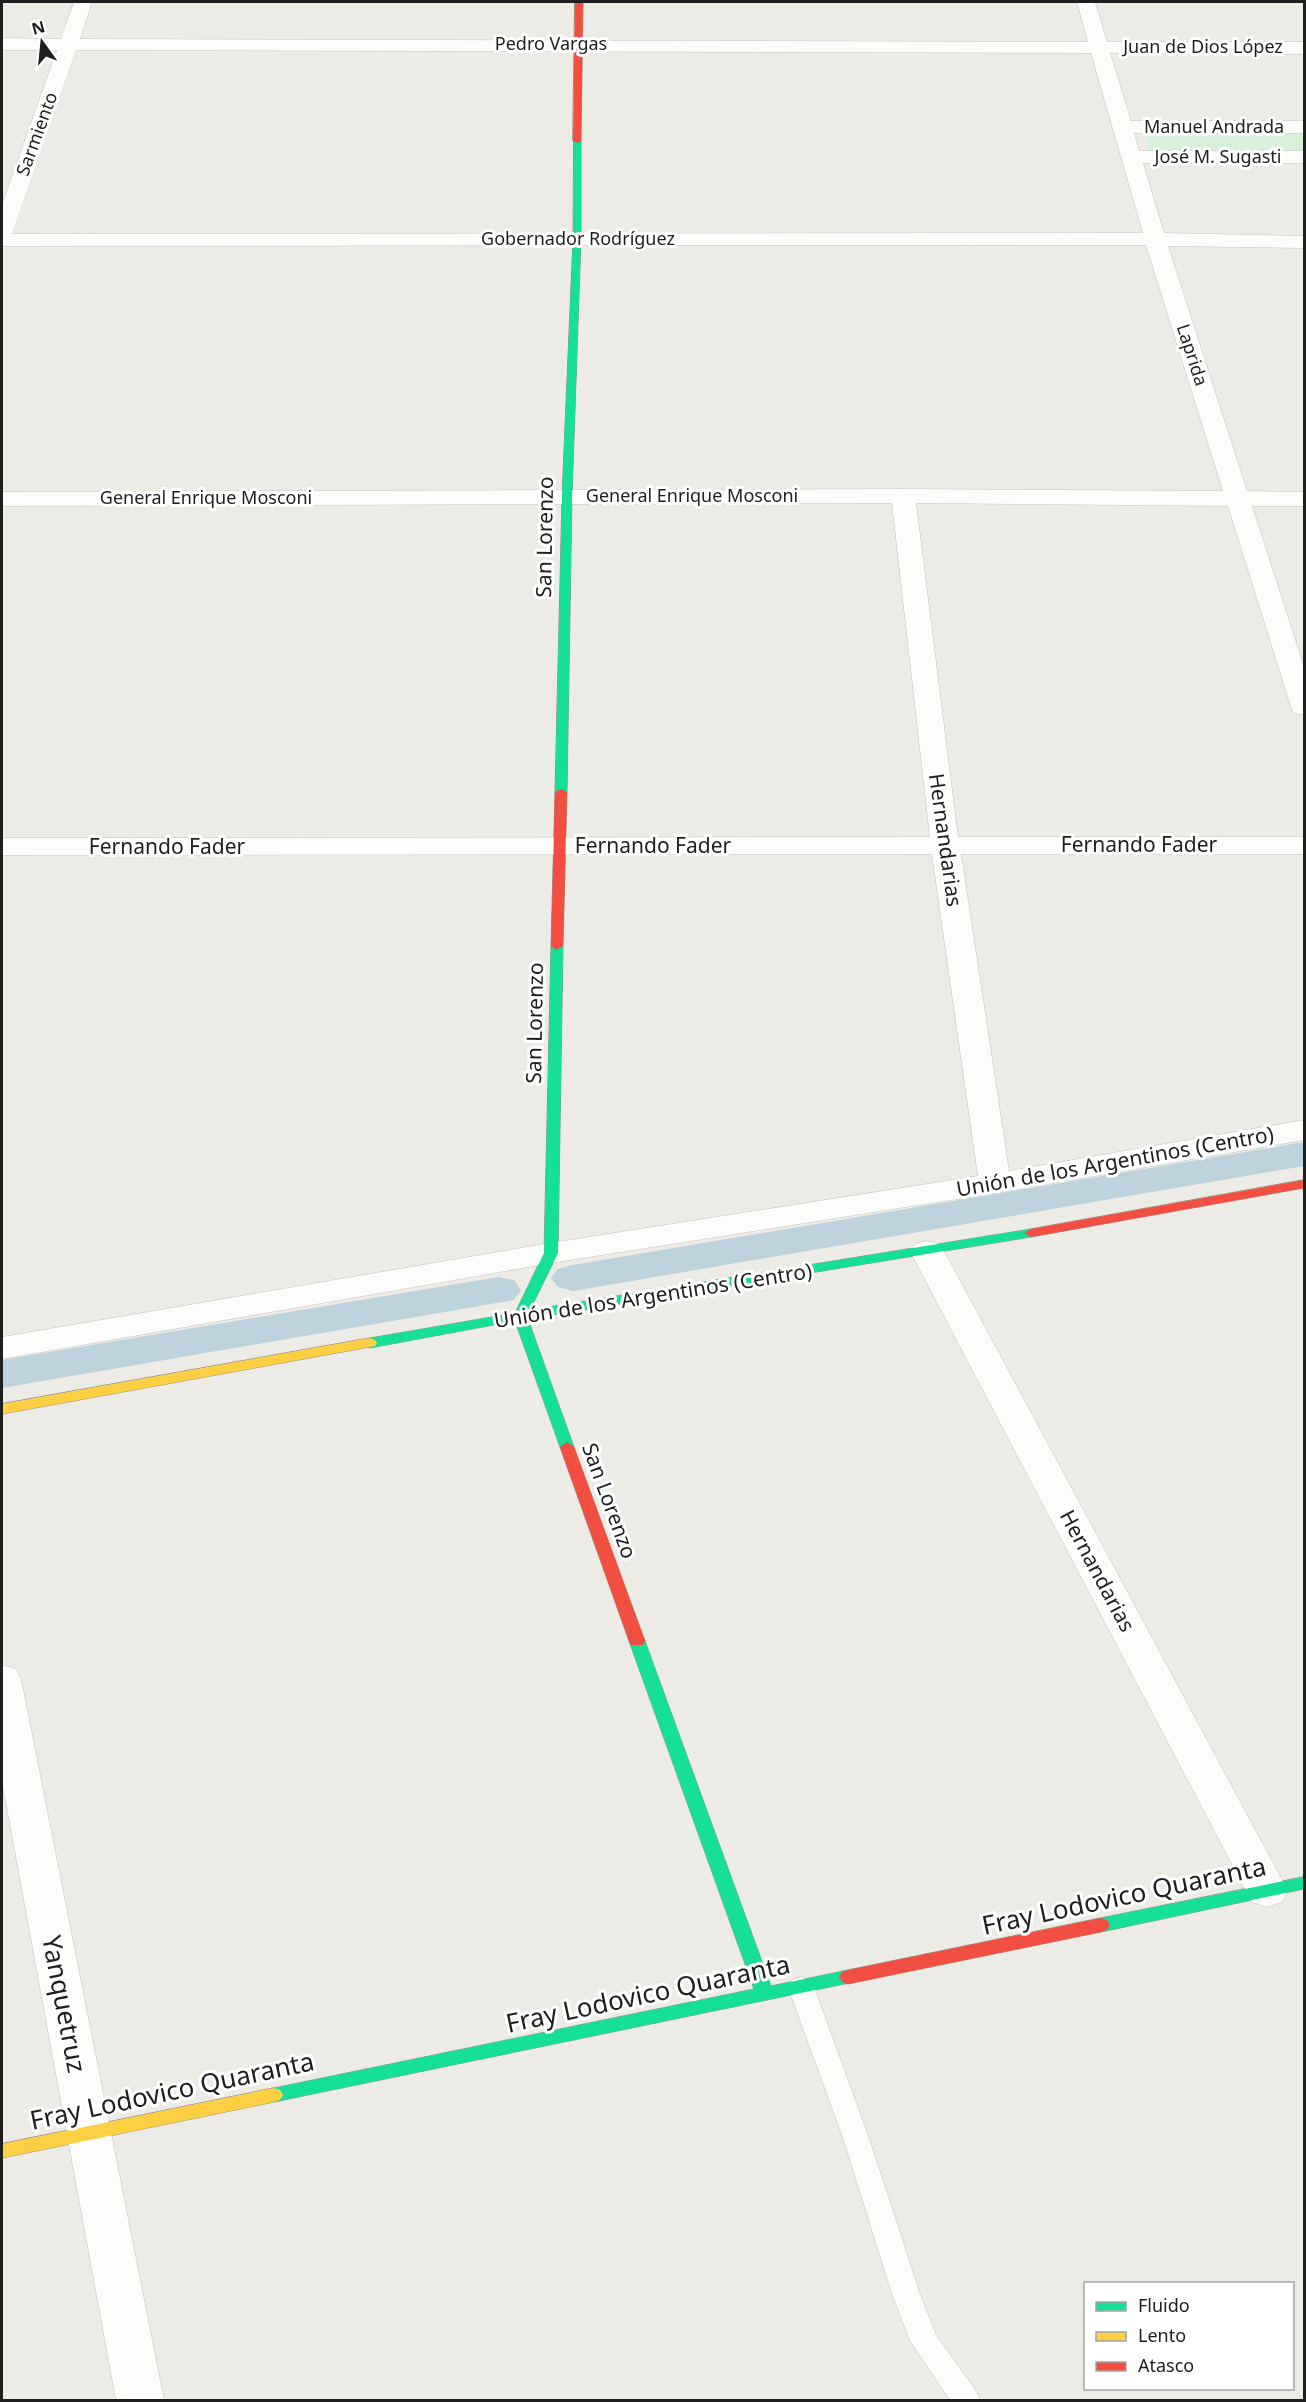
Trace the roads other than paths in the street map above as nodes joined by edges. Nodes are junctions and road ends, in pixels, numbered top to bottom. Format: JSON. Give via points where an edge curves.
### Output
{"nodes":[{"id":1,"x":83,"y":2,"type":"edge"},
{"id":2,"x":579,"y":2,"type":"edge"},
{"id":3,"x":1086,"y":2,"type":"edge"},
{"id":4,"x":2,"y":44,"type":"edge"},
{"id":5,"x":70,"y":44,"type":"junction"},
{"id":6,"x":577,"y":44,"type":"junction"},
{"id":7,"x":1101,"y":47,"type":"junction"},
{"id":8,"x":1305,"y":48,"type":"edge"},
{"id":9,"x":1124,"y":127,"type":"junction"},
{"id":10,"x":1305,"y":127,"type":"edge"},
{"id":11,"x":1132,"y":157,"type":"junction"},
{"id":12,"x":1305,"y":157,"type":"edge"},
{"id":13,"x":2,"y":233,"type":"edge"},
{"id":14,"x":577,"y":239,"type":"junction"},
{"id":15,"x":1155,"y":239,"type":"junction"},
{"id":16,"x":2,"y":240,"type":"edge"},
{"id":17,"x":1305,"y":242,"type":"edge"},
{"id":18,"x":567,"y":496,"type":"junction"},
{"id":19,"x":903,"y":496,"type":"junction"},
{"id":20,"x":1238,"y":497,"type":"junction"},
{"id":21,"x":5,"y":499,"type":"edge"},
{"id":22,"x":1305,"y":499,"type":"edge"},
{"id":23,"x":2,"y":524,"type":"edge"},
{"id":24,"x":1305,"y":707,"type":"edge"},
{"id":25,"x":1305,"y":845,"type":"edge"},
{"id":26,"x":559,"y":846,"type":"junction"},
{"id":27,"x":945,"y":846,"type":"junction"},
{"id":28,"x":2,"y":847,"type":"edge"},
{"id":29,"x":1305,"y":1130,"type":"edge"},
{"id":30,"x":995,"y":1183,"type":"junction"},
{"id":31,"x":1305,"y":1184,"type":"edge"},
{"id":32,"x":927,"y":1251,"type":"junction"},
{"id":33,"x":551,"y":1253,"type":"junction"},
{"id":34,"x":520,"y":1317,"type":"junction"},
{"id":35,"x":2,"y":1348,"type":"edge"},
{"id":36,"x":2,"y":1409,"type":"edge"},
{"id":37,"x":2,"y":1679,"type":"edge"},
{"id":38,"x":1305,"y":1883,"type":"edge"},
{"id":39,"x":1267,"y":1892,"type":"junction"},
{"id":40,"x":801,"y":1987,"type":"junction"},
{"id":41,"x":765,"y":1995,"type":"junction"},
{"id":42,"x":88,"y":2133,"type":"junction"},
{"id":43,"x":2,"y":2151,"type":"edge"},
{"id":44,"x":140,"y":2400,"type":"edge"},
{"id":45,"x":966,"y":2400,"type":"edge"}],
"edges":[{"from":1,"to":5,"type":"street","name":"Sarmiento"},
{"from":2,"to":6,"type":"street","name":"San Lorenzo"},
{"from":3,"to":7,"type":"street","name":"Laprida"},
{"from":4,"to":5,"type":"street","name":"Pedro Vargas"},
{"from":5,"to":6,"type":"street","name":"Pedro Vargas"},
{"from":5,"to":13,"type":"street","name":"Sarmiento"},
{"from":6,"to":7,"type":"street","name":"Pedro Vargas"},
{"from":6,"to":14,"type":"street","name":"San Lorenzo"},
{"from":7,"to":8,"type":"street","name":"Juan de Dios López"},
{"from":7,"to":9,"type":"street","name":"Laprida"},
{"from":9,"to":10,"type":"street","name":"Manuel Andrada"},
{"from":9,"to":11,"type":"street","name":"Laprida"},
{"from":11,"to":12,"type":"street","name":"José M. Sugasti"},
{"from":11,"to":15,"type":"street","name":"Laprida"},
{"from":14,"to":15,"type":"street","name":"Gobernador Rodríguez"},
{"from":14,"to":16,"type":"street","name":"Gobernador Rodríguez"},
{"from":14,"to":18,"type":"street","name":"San Lorenzo"},
{"from":15,"to":17,"type":"street","name":"Gobernador Rodríguez"},
{"from":15,"to":20,"type":"street","name":"Laprida"},
{"from":18,"to":19,"type":"street","name":"General Enrique Mosconi"},
{"from":18,"to":21,"type":"street","name":"General Enrique Mosconi"},
{"from":18,"to":26,"type":"street","name":"San Lorenzo"},
{"from":19,"to":20,"type":"street","name":"General Enrique Mosconi"},
{"from":19,"to":27,"type":"street","name":"Hernandarias"},
{"from":20,"to":22,"type":"street","name":"General Enrique Mosconi"},
{"from":20,"to":24,"type":"street","name":"Laprida"},
{"from":21,"to":23,"type":"street"},
{"from":25,"to":27,"type":"street","name":"Fernando Fader"},
{"from":26,"to":27,"type":"street","name":"Fernando Fader"},
{"from":26,"to":28,"type":"street","name":"Fernando Fader"},
{"from":26,"to":33,"type":"street","name":"San Lorenzo"},
{"from":27,"to":30,"type":"street","name":"Hernandarias"},
{"from":29,"to":30,"type":"street","name":"Unión de los Argentinos (Centro)"},
{"from":30,"to":33,"type":"street","name":"Unión de los Argentinos (Centro)"},
{"from":31,"to":32,"type":"street","name":"Unión de los Argentinos (Centro)"},
{"from":32,"to":34,"type":"street","name":"Unión de los Argentinos (Centro)"},
{"from":32,"to":39,"type":"street","name":"Hernandarias"},
{"from":33,"to":34,"type":"street","name":"San Lorenzo"},
{"from":33,"to":35,"type":"street","name":"Unión de los Argentinos (Centro)"},
{"from":34,"to":36,"type":"street","name":"Unión de los Argentinos (Centro)"},
{"from":34,"to":41,"type":"street","name":"San Lorenzo"},
{"from":37,"to":42,"type":"street","name":"Yanquetruz"},
{"from":38,"to":39,"type":"street","name":"Fray Lodovico Quaranta"},
{"from":39,"to":40,"type":"street","name":"Fray Lodovico Quaranta"},
{"from":40,"to":41,"type":"street","name":"Fray Lodovico Quaranta"},
{"from":40,"to":45,"type":"lane","via":[[924,2341]]},
{"from":41,"to":42,"type":"street","name":"Fray Lodovico Quaranta"},
{"from":42,"to":43,"type":"street","name":"Fray Lodovico Quaranta"},
{"from":42,"to":44,"type":"street","name":"Yanquetruz"}]}
